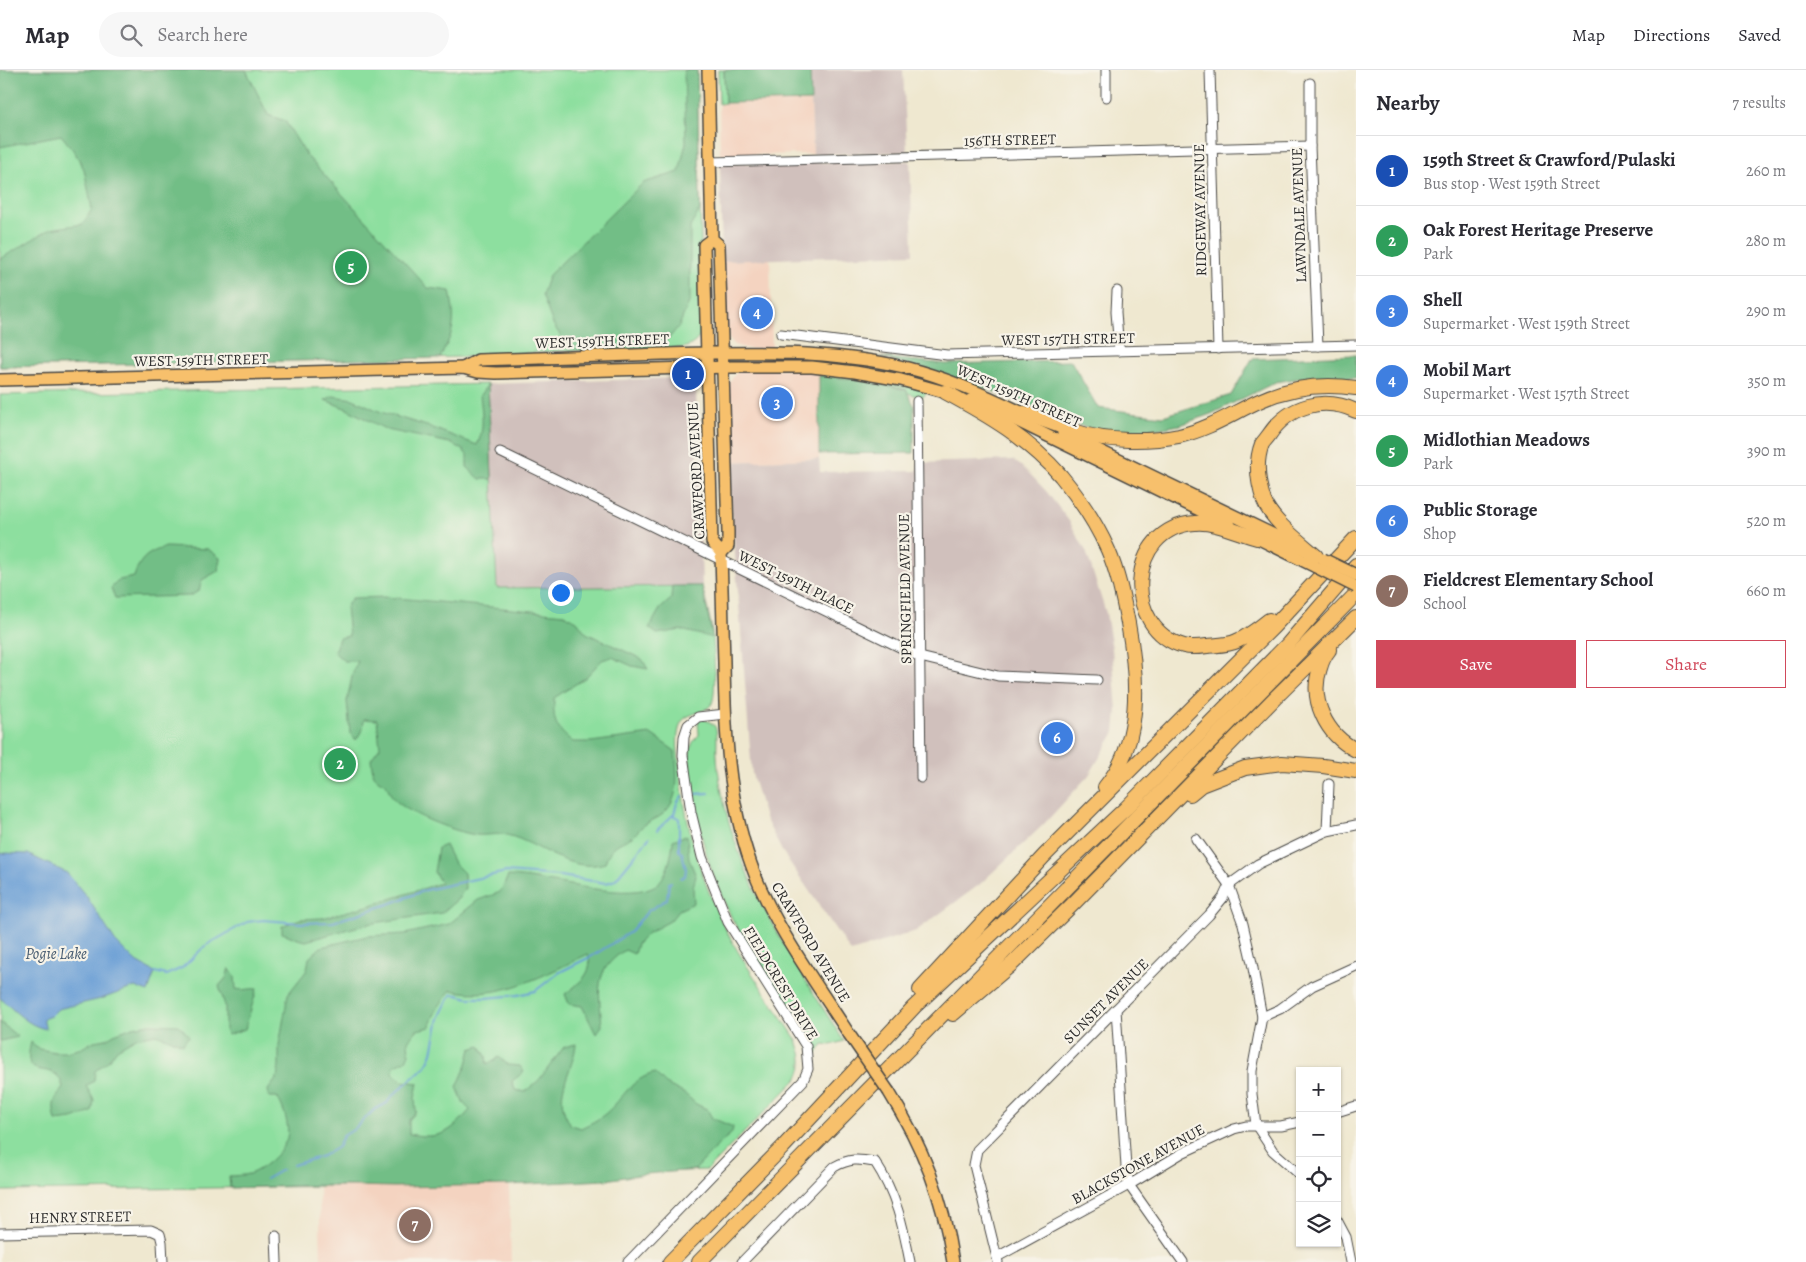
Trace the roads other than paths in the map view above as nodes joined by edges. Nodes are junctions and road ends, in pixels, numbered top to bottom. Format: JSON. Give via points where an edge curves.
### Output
{"nodes":[{"id":1,"x":708,"y":70,"type":"edge"},
{"id":2,"x":1106,"y":70,"type":"edge"},
{"id":3,"x":1210,"y":70,"type":"edge"},
{"id":4,"x":1310,"y":83,"type":"dead end"},
{"id":5,"x":1106,"y":96,"type":"dead end"},
{"id":6,"x":1310,"y":146,"type":"junction"},
{"id":7,"x":1213,"y":149,"type":"junction"},
{"id":8,"x":710,"y":162,"type":"junction"},
{"id":9,"x":712,"y":239,"type":"junction"},
{"id":10,"x":1117,"y":291,"type":"dead end"},
{"id":11,"x":781,"y":334,"type":"dead end"},
{"id":12,"x":1356,"y":345,"type":"edge"},
{"id":13,"x":1318,"y":346,"type":"junction"},
{"id":14,"x":1218,"y":349,"type":"junction"},
{"id":15,"x":1119,"y":351,"type":"junction"},
{"id":16,"x":706,"y":352,"type":"junction"},
{"id":17,"x":722,"y":352,"type":"junction"},
{"id":18,"x":706,"y":367,"type":"junction"},
{"id":19,"x":723,"y":367,"type":"junction"},
{"id":20,"x":463,"y":368,"type":"junction"},
{"id":21,"x":0,"y":380,"type":"edge"},
{"id":22,"x":1356,"y":388,"type":"edge"},
{"id":23,"x":945,"y":392,"type":"junction"},
{"id":24,"x":917,"y":401,"type":"dead end"},
{"id":25,"x":1356,"y":411,"type":"edge"},
{"id":26,"x":1024,"y":413,"type":"junction"},
{"id":27,"x":500,"y":452,"type":"dead end"},
{"id":28,"x":1257,"y":538,"type":"junction"},
{"id":29,"x":1356,"y":538,"type":"edge"},
{"id":30,"x":721,"y":557,"type":"junction"},
{"id":31,"x":1318,"y":561,"type":"junction"},
{"id":32,"x":1356,"y":565,"type":"edge"},
{"id":33,"x":1356,"y":575,"type":"edge"},
{"id":34,"x":1356,"y":587,"type":"edge"},
{"id":35,"x":1356,"y":594,"type":"edge"},
{"id":36,"x":1298,"y":599,"type":"junction"},
{"id":37,"x":1354,"y":619,"type":"edge"},
{"id":38,"x":920,"y":657,"type":"junction"},
{"id":39,"x":1097,"y":680,"type":"dead end"},
{"id":40,"x":725,"y":714,"type":"junction"},
{"id":41,"x":1356,"y":750,"type":"edge"},
{"id":42,"x":1356,"y":771,"type":"edge"},
{"id":43,"x":922,"y":778,"type":"dead end"},
{"id":44,"x":1329,"y":784,"type":"dead end"},
{"id":45,"x":1356,"y":825,"type":"edge"},
{"id":46,"x":1327,"y":831,"type":"junction"},
{"id":47,"x":1066,"y":834,"type":"junction"},
{"id":48,"x":1137,"y":838,"type":"junction"},
{"id":49,"x":1196,"y":839,"type":"dead end"},
{"id":50,"x":1229,"y":885,"type":"junction"},
{"id":51,"x":1356,"y":966,"type":"edge"},
{"id":52,"x":1116,"y":1009,"type":"junction"},
{"id":53,"x":1262,"y":1018,"type":"junction"},
{"id":54,"x":930,"y":1026,"type":"junction"},
{"id":55,"x":887,"y":1036,"type":"junction"},
{"id":56,"x":1356,"y":1106,"type":"edge"},
{"id":57,"x":1341,"y":1111,"type":"edge"},
{"id":58,"x":1296,"y":1123,"type":"edge"},
{"id":59,"x":1256,"y":1125,"type":"junction"},
{"id":60,"x":1296,"y":1171,"type":"edge"},
{"id":61,"x":1129,"y":1185,"type":"junction"},
{"id":62,"x":1341,"y":1225,"type":"edge"},
{"id":63,"x":0,"y":1232,"type":"edge"},
{"id":64,"x":276,"y":1236,"type":"dead end"},
{"id":65,"x":1351,"y":1236,"type":"edge"},
{"id":66,"x":998,"y":1259,"type":"edge"},
{"id":67,"x":163,"y":1262,"type":"edge"},
{"id":68,"x":277,"y":1262,"type":"edge"},
{"id":69,"x":628,"y":1262,"type":"edge"},
{"id":70,"x":670,"y":1262,"type":"edge"},
{"id":71,"x":699,"y":1262,"type":"edge"},
{"id":72,"x":742,"y":1262,"type":"edge"},
{"id":73,"x":910,"y":1262,"type":"edge"},
{"id":74,"x":954,"y":1262,"type":"edge"},
{"id":75,"x":1183,"y":1262,"type":"edge"},
{"id":76,"x":1351,"y":1262,"type":"edge"}],
"edges":[{"from":1,"to":8,"type":"main road","name":"CRAWFORD AVENUE"},
{"from":2,"to":5,"type":"street"},
{"from":3,"to":7,"type":"street","name":"RIDGEWAY AVENUE"},
{"from":4,"to":6,"type":"street","name":"LAWNDALE AVENUE"},
{"from":6,"to":7,"type":"street","name":"156TH STREET"},
{"from":6,"to":13,"type":"street","name":"LAWNDALE AVENUE"},
{"from":7,"to":8,"type":"street","name":"156TH STREET"},
{"from":7,"to":14,"type":"street","name":"RIDGEWAY AVENUE"},
{"from":8,"to":9,"type":"main road","name":"CRAWFORD AVENUE"},
{"from":9,"to":16,"type":"main road","name":"CRAWFORD AVENUE","via":[[704,245]]},
{"from":9,"to":17,"type":"main road","name":"CRAWFORD AVENUE","via":[[719,245]]},
{"from":10,"to":15,"type":"street"},
{"from":11,"to":15,"type":"street","name":"WEST 157TH STREET","via":[[947,355]]},
{"from":12,"to":13,"type":"street","name":"WEST 157TH STREET"},
{"from":13,"to":14,"type":"street","name":"WEST 157TH STREET"},
{"from":14,"to":15,"type":"street","name":"WEST 157TH STREET"},
{"from":16,"to":17,"type":"main road","name":"WEST 159TH STREET"},
{"from":16,"to":18,"type":"main road","name":"CRAWFORD AVENUE"},
{"from":16,"to":20,"type":"main road","name":"WEST 159TH STREET","via":[[478,360]]},
{"from":17,"to":19,"type":"main road","name":"CRAWFORD AVENUE"},
{"from":17,"to":26,"type":"main road","name":"WEST 159TH STREET","via":[[806,353],[908,368],[979,392]]},
{"from":18,"to":19,"type":"main road","name":"WEST 159TH STREET"},
{"from":18,"to":20,"type":"main road","name":"WEST 159TH STREET","via":[[496,373]]},
{"from":18,"to":30,"type":"main road","name":"CRAWFORD AVENUE","via":[[712,542]]},
{"from":19,"to":23,"type":"main road","name":"WEST 159TH STREET","via":[[812,367],[901,380]]},
{"from":19,"to":30,"type":"main road","name":"CRAWFORD AVENUE","via":[[728,546]]},
{"from":20,"to":21,"type":"main road","name":"WEST 159TH STREET"},
{"from":22,"to":26,"type":"highway","via":[[1320,386],[1293,389],[1201,430],[1136,441],[1079,433]]},
{"from":23,"to":28,"type":"main road","name":"WEST 159TH STREET","via":[[978,403]]},
{"from":23,"to":47,"type":"highway","via":[[994,418],[1034,448],[1060,475],[1086,508],[1108,550],[1122,590],[1136,679],[1134,714],[1127,748],[1112,779]]},
{"from":24,"to":38,"type":"street","name":"SPRINGFIELD AVENUE"},
{"from":25,"to":31,"type":"highway","via":[[1344,405],[1321,403],[1296,410],[1277,423],[1262,444],[1258,473],[1265,502],[1285,530]]},
{"from":26,"to":31,"type":"main road","name":"WEST 159TH STREET"},
{"from":27,"to":30,"type":"street","name":"WEST 159TH PLACE"},
{"from":28,"to":31,"type":"main road","name":"WEST 159TH STREET"},
{"from":28,"to":36,"type":"highway","via":[[1204,522],[1184,524],[1161,536],[1143,560],[1140,579],[1142,601],[1151,622],[1164,637],[1185,646],[1218,645],[1236,642]]},
{"from":29,"to":36,"type":"highway"},
{"from":30,"to":38,"type":"street","name":"WEST 159TH PLACE"},
{"from":30,"to":40,"type":"main road","name":"CRAWFORD AVENUE"},
{"from":31,"to":33,"type":"main road","name":"WEST 159TH STREET","bridge":true},
{"from":31,"to":34,"type":"main road","name":"WEST 159TH STREET","bridge":true},
{"from":32,"to":55,"type":"highway","via":[[1288,644],[1126,808]]},
{"from":35,"to":54,"type":"highway"},
{"from":36,"to":47,"type":"highway"},
{"from":37,"to":41,"type":"highway","via":[[1325,655],[1316,680],[1318,705],[1330,729]]},
{"from":37,"to":48,"type":"highway"},
{"from":38,"to":39,"type":"street","name":"WEST 159TH PLACE","via":[[998,676]]},
{"from":38,"to":43,"type":"street","name":"SPRINGFIELD AVENUE"},
{"from":40,"to":69,"type":"street","name":"FIELDCREST DRIVE","via":[[698,717],[688,725],[683,755],[691,812],[702,857],[728,922],[806,1046],[808,1069],[799,1085]]},
{"from":40,"to":74,"type":"main road","name":"CRAWFORD AVENUE","bridge":true,"via":[[729,769],[738,823],[751,866],[769,906],[909,1124],[939,1196]]},
{"from":42,"to":48,"type":"highway","via":[[1282,763],[1245,768],[1201,785]]},
{"from":44,"to":46,"type":"street"},
{"from":45,"to":46,"type":"street","name":"SUNSET AVENUE"},
{"from":46,"to":50,"type":"street","name":"SUNSET AVENUE","via":[[1258,864]]},
{"from":47,"to":55,"type":"highway","via":[[914,996]]},
{"from":48,"to":54,"type":"highway","via":[[1013,963],[958,1011]]},
{"from":49,"to":50,"type":"street"},
{"from":50,"to":52,"type":"street","name":"SUNSET AVENUE","via":[[1224,898],[1209,915]]},
{"from":50,"to":53,"type":"street","via":[[1245,931]]},
{"from":51,"to":53,"type":"street","via":[[1312,986]]},
{"from":52,"to":61,"type":"street"},
{"from":52,"to":66,"type":"street","name":"SUNSET AVENUE","via":[[977,1150],[974,1165]]},
{"from":53,"to":59,"type":"street","via":[[1252,1071]]},
{"from":54,"to":71,"type":"highway"},
{"from":55,"to":70,"type":"highway"},
{"from":56,"to":57,"type":"street"},
{"from":58,"to":59,"type":"street","name":"BLACKSTONE AVENUE"},
{"from":59,"to":60,"type":"street","via":[[1273,1151]]},
{"from":59,"to":61,"type":"street","name":"BLACKSTONE AVENUE","via":[[1234,1129],[1182,1153]]},
{"from":61,"to":66,"type":"street","name":"BLACKSTONE AVENUE"},
{"from":61,"to":75,"type":"street"},
{"from":62,"to":65,"type":"street"},
{"from":63,"to":67,"type":"street","name":"HENRY STREET","via":[[151,1230],[160,1234]]},
{"from":64,"to":68,"type":"street"},
{"from":65,"to":76,"type":"street"},
{"from":72,"to":73,"type":"street","via":[[834,1167],[846,1160],[858,1159],[875,1162],[888,1181],[901,1216]]}]}
